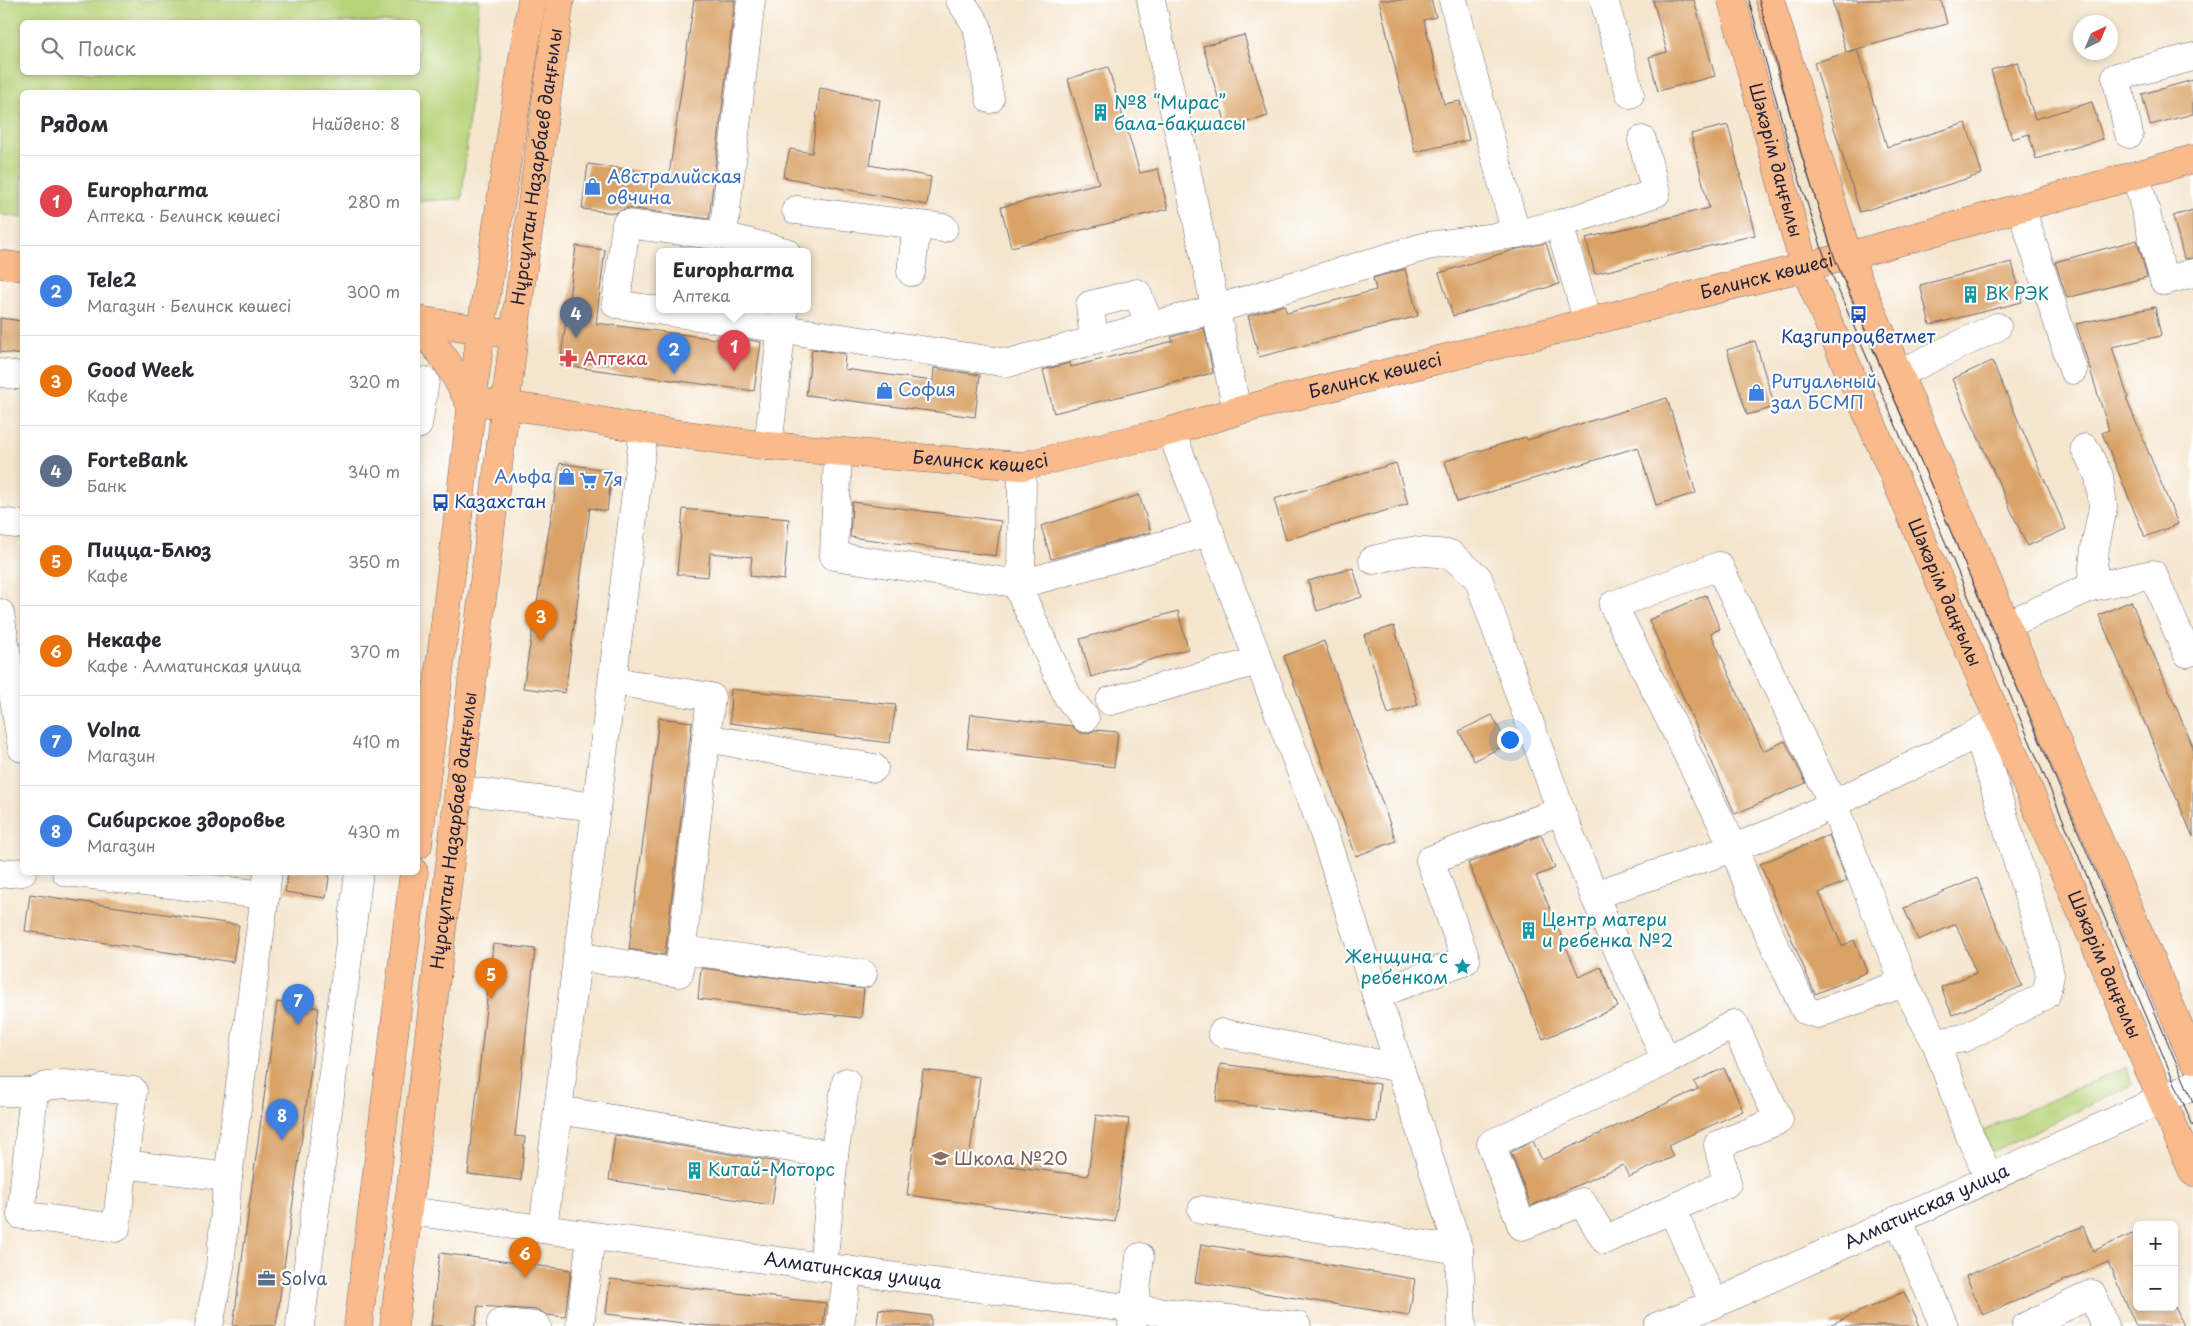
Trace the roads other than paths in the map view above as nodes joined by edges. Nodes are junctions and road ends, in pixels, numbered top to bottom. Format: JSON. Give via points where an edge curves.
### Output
{"nodes":[{"id":1,"x":532,"y":0,"type":"edge"},
{"id":2,"x":560,"y":0,"type":"edge"},
{"id":3,"x":751,"y":0,"type":"edge"},
{"id":4,"x":960,"y":0,"type":"edge"},
{"id":5,"x":1151,"y":0,"type":"edge"},
{"id":6,"x":1453,"y":0,"type":"edge"},
{"id":7,"x":1604,"y":0,"type":"edge"},
{"id":8,"x":1732,"y":0,"type":"edge"},
{"id":9,"x":1770,"y":0,"type":"edge"},
{"id":10,"x":2193,"y":56,"type":"edge"},
{"id":11,"x":1630,"y":94,"type":"dead end"},
{"id":12,"x":990,"y":99,"type":"dead end"},
{"id":13,"x":2129,"y":134,"type":"dead end"},
{"id":14,"x":1642,"y":140,"type":"dead end"},
{"id":15,"x":2193,"y":159,"type":"edge"},
{"id":16,"x":2136,"y":175,"type":"junction"},
{"id":17,"x":2021,"y":207,"type":"junction"},
{"id":18,"x":1559,"y":224,"type":"junction"},
{"id":19,"x":1516,"y":234,"type":"junction"},
{"id":20,"x":723,"y":236,"type":"junction"},
{"id":21,"x":770,"y":248,"type":"edge"},
{"id":22,"x":791,"y":248,"type":"edge"},
{"id":23,"x":1848,"y":256,"type":"junction"},
{"id":24,"x":0,"y":264,"type":"edge"},
{"id":25,"x":1804,"y":266,"type":"junction"},
{"id":26,"x":20,"y":267,"type":"edge"},
{"id":27,"x":911,"y":272,"type":"dead end"},
{"id":28,"x":2193,"y":273,"type":"edge"},
{"id":29,"x":656,"y":308,"type":"edge"},
{"id":30,"x":1216,"y":309,"type":"junction"},
{"id":31,"x":716,"y":313,"type":"edge"},
{"id":32,"x":783,"y":319,"type":"edge"},
{"id":33,"x":1588,"y":322,"type":"junction"},
{"id":34,"x":425,"y":324,"type":"edge"},
{"id":35,"x":1150,"y":326,"type":"junction"},
{"id":36,"x":1997,"y":328,"type":"dead end"},
{"id":37,"x":481,"y":329,"type":"junction"},
{"id":38,"x":514,"y":335,"type":"junction"},
{"id":39,"x":1094,"y":341,"type":"junction"},
{"id":40,"x":2073,"y":370,"type":"dead end"},
{"id":41,"x":0,"y":373,"type":"edge"},
{"id":42,"x":1900,"y":373,"type":"junction"},
{"id":43,"x":20,"y":376,"type":"edge"},
{"id":44,"x":425,"y":381,"type":"dead end"},
{"id":45,"x":473,"y":404,"type":"junction"},
{"id":46,"x":505,"y":404,"type":"junction"},
{"id":47,"x":420,"y":412,"type":"edge"},
{"id":48,"x":1237,"y":412,"type":"junction"},
{"id":49,"x":644,"y":429,"type":"junction"},
{"id":50,"x":1171,"y":431,"type":"junction"},
{"id":51,"x":768,"y":446,"type":"junction"},
{"id":52,"x":2085,"y":448,"type":"dead end"},
{"id":53,"x":838,"y":452,"type":"junction"},
{"id":54,"x":1022,"y":466,"type":"junction"},
{"id":55,"x":0,"y":522,"type":"edge"},
{"id":56,"x":20,"y":525,"type":"edge"},
{"id":57,"x":1210,"y":532,"type":"junction"},
{"id":58,"x":1373,"y":560,"type":"dead end"},
{"id":59,"x":1018,"y":583,"type":"junction"},
{"id":60,"x":2091,"y":587,"type":"junction"},
{"id":61,"x":0,"y":613,"type":"edge"},
{"id":62,"x":2006,"y":625,"type":"junction"},
{"id":63,"x":2191,"y":657,"type":"edge"},
{"id":64,"x":1259,"y":661,"type":"junction"},
{"id":65,"x":612,"y":681,"type":"junction"},
{"id":66,"x":1110,"y":701,"type":"dead end"},
{"id":67,"x":1085,"y":718,"type":"dead end"},
{"id":68,"x":1989,"y":726,"type":"junction"},
{"id":69,"x":20,"y":736,"type":"edge"},
{"id":70,"x":706,"y":738,"type":"junction"},
{"id":71,"x":874,"y":768,"type":"dead end"},
{"id":72,"x":459,"y":790,"type":"junction"},
{"id":73,"x":1833,"y":804,"type":"junction"},
{"id":74,"x":596,"y":807,"type":"junction"},
{"id":75,"x":1561,"y":811,"type":"junction"},
{"id":76,"x":420,"y":829,"type":"edge"},
{"id":77,"x":1734,"y":848,"type":"junction"},
{"id":78,"x":20,"y":872,"type":"edge"},
{"id":79,"x":0,"y":874,"type":"edge"},
{"id":80,"x":116,"y":875,"type":"edge"},
{"id":81,"x":359,"y":875,"type":"edge"},
{"id":82,"x":414,"y":875,"type":"edge"},
{"id":83,"x":267,"y":884,"type":"edge"},
{"id":84,"x":1594,"y":896,"type":"junction"},
{"id":85,"x":682,"y":950,"type":"junction"},
{"id":86,"x":578,"y":956,"type":"junction"},
{"id":87,"x":864,"y":974,"type":"dead end"},
{"id":88,"x":1904,"y":982,"type":"junction"},
{"id":89,"x":1376,"y":995,"type":"junction"},
{"id":90,"x":1222,"y":1033,"type":"dead end"},
{"id":91,"x":1936,"y":1043,"type":"junction"},
{"id":92,"x":2192,"y":1055,"type":"edge"},
{"id":93,"x":1666,"y":1061,"type":"junction"},
{"id":94,"x":1400,"y":1068,"type":"junction"},
{"id":95,"x":846,"y":1082,"type":"dead end"},
{"id":96,"x":2193,"y":1085,"type":"edge"},
{"id":97,"x":0,"y":1092,"type":"edge"},
{"id":98,"x":34,"y":1092,"type":"junction"},
{"id":99,"x":2161,"y":1098,"type":"junction"},
{"id":100,"x":558,"y":1110,"type":"junction"},
{"id":101,"x":834,"y":1155,"type":"junction"},
{"id":102,"x":124,"y":1164,"type":"junction"},
{"id":103,"x":2193,"y":1172,"type":"edge"},
{"id":104,"x":1989,"y":1177,"type":"junction"},
{"id":105,"x":228,"y":1178,"type":"junction"},
{"id":106,"x":372,"y":1207,"type":"junction"},
{"id":107,"x":1672,"y":1208,"type":"junction"},
{"id":108,"x":1202,"y":1210,"type":"dead end"},
{"id":109,"x":409,"y":1211,"type":"junction"},
{"id":110,"x":1898,"y":1219,"type":"junction"},
{"id":111,"x":543,"y":1229,"type":"junction"},
{"id":112,"x":591,"y":1236,"type":"junction"},
{"id":113,"x":1459,"y":1250,"type":"junction"},
{"id":114,"x":1140,"y":1257,"type":"dead end"},
{"id":115,"x":835,"y":1269,"type":"junction"},
{"id":116,"x":1714,"y":1304,"type":"junction"},
{"id":117,"x":1133,"y":1317,"type":"edge"},
{"id":118,"x":1223,"y":1322,"type":"edge"},
{"id":119,"x":1672,"y":1324,"type":"edge"},
{"id":120,"x":209,"y":1326,"type":"edge"},
{"id":121,"x":300,"y":1326,"type":"edge"},
{"id":122,"x":358,"y":1326,"type":"edge"},
{"id":123,"x":394,"y":1326,"type":"edge"},
{"id":124,"x":501,"y":1326,"type":"edge"},
{"id":125,"x":537,"y":1326,"type":"edge"},
{"id":126,"x":580,"y":1326,"type":"edge"},
{"id":127,"x":840,"y":1326,"type":"edge"},
{"id":128,"x":1297,"y":1326,"type":"edge"},
{"id":129,"x":1462,"y":1326,"type":"edge"},
{"id":130,"x":1944,"y":1326,"type":"edge"},
{"id":131,"x":2026,"y":1326,"type":"edge"},
{"id":132,"x":2106,"y":1326,"type":"edge"}],
"edges":[{"from":1,"to":37,"type":"main road","name":"Нұрсұлтан Назарбаев даңғылы"},
{"from":2,"to":38,"type":"main road","name":"Нұрсұлтан Назарбаев даңғылы"},
{"from":3,"to":20,"type":"street"},
{"from":4,"to":12,"type":"street","via":[[977,26]]},
{"from":5,"to":30,"type":"street"},
{"from":6,"to":19,"type":"street"},
{"from":7,"to":11,"type":"street"},
{"from":8,"to":25,"type":"main road","name":"Шәкәрім даңғылы"},
{"from":9,"to":23,"type":"main road"},
{"from":10,"to":13,"type":"street","via":[[2116,78]]},
{"from":14,"to":18,"type":"street","via":[[1656,193]]},
{"from":15,"to":16,"type":"main road","name":"Белинск көшесі"},
{"from":16,"to":17,"type":"main road","name":"Белинск көшесі"},
{"from":16,"to":28,"type":"street","via":[[2164,280]]},
{"from":17,"to":23,"type":"main road","name":"Белинск көшесі"},
{"from":17,"to":40,"type":"street"},
{"from":18,"to":19,"type":"street"},
{"from":18,"to":33,"type":"street"},
{"from":19,"to":30,"type":"street","via":[[1427,246]]},
{"from":20,"to":21,"type":"street"},
{"from":20,"to":29,"type":"street","via":[[626,224],[616,304]]},
{"from":22,"to":27,"type":"street","via":[[796,206],[931,226]]},
{"from":23,"to":25,"type":"main road","name":"Белинск көшесі"},
{"from":23,"to":42,"type":"main road"},
{"from":24,"to":26,"type":"main road"},
{"from":25,"to":33,"type":"main road","name":"Белинск көшесі"},
{"from":25,"to":68,"type":"main road","name":"Шәкәрім даңғылы"},
{"from":30,"to":35,"type":"street"},
{"from":30,"to":48,"type":"street"},
{"from":31,"to":32,"type":"street"},
{"from":32,"to":39,"type":"street","via":[[1008,363]]},
{"from":32,"to":51,"type":"street"},
{"from":33,"to":48,"type":"main road","name":"Белинск көшесі"},
{"from":34,"to":37,"type":"main road"},
{"from":34,"to":45,"type":"main road","via":[[432,342]]},
{"from":35,"to":39,"type":"street"},
{"from":35,"to":39,"type":"street","via":[[1137,293],[1100,302],[1090,305]]},
{"from":36,"to":42,"type":"street"},
{"from":37,"to":38,"type":"main road"},
{"from":37,"to":45,"type":"main road","name":"Нұрсұлтан Назарбаев даңғылы"},
{"from":38,"to":46,"type":"main road","name":"Нұрсұлтан Назарбаев даңғылы"},
{"from":41,"to":43,"type":"street"},
{"from":42,"to":62,"type":"main road"},
{"from":44,"to":47,"type":"street"},
{"from":45,"to":46,"type":"main road","name":"Белинск көшесі"},
{"from":45,"to":76,"type":"main road","name":"Нұрсұлтан Назарбаев даңғылы"},
{"from":46,"to":49,"type":"main road","name":"Белинск көшесі"},
{"from":46,"to":72,"type":"main road","name":"Нұрсұлтан Назарбаев даңғылы"},
{"from":48,"to":50,"type":"main road","name":"Белинск көшесі"},
{"from":49,"to":51,"type":"main road","name":"Белинск көшесі"},
{"from":49,"to":65,"type":"street"},
{"from":50,"to":54,"type":"main road","name":"Белинск көшесі"},
{"from":50,"to":57,"type":"street"},
{"from":51,"to":53,"type":"main road","name":"Белинск көшесі"},
{"from":52,"to":60,"type":"street","via":[[2099,476],[2103,507]]},
{"from":53,"to":54,"type":"main road","name":"Белинск көшесі"},
{"from":53,"to":59,"type":"street","via":[[834,556]]},
{"from":54,"to":59,"type":"street"},
{"from":55,"to":56,"type":"street"},
{"from":57,"to":59,"type":"street"},
{"from":57,"to":64,"type":"street"},
{"from":58,"to":75,"type":"street","via":[[1412,551],[1450,554],[1478,578]]},
{"from":59,"to":67,"type":"street","via":[[1068,697]]},
{"from":60,"to":62,"type":"street"},
{"from":60,"to":63,"type":"street","via":[[2154,574]]},
{"from":61,"to":69,"type":"street"},
{"from":62,"to":92,"type":"main road"},
{"from":64,"to":66,"type":"street"},
{"from":64,"to":89,"type":"street","via":[[1320,824]]},
{"from":65,"to":70,"type":"street","via":[[711,697]]},
{"from":65,"to":74,"type":"street"},
{"from":68,"to":73,"type":"street"},
{"from":68,"to":91,"type":"street","via":[[2050,975],[2046,995],[1964,1038]]},
{"from":68,"to":99,"type":"main road","name":"Шәкәрім даңғылы"},
{"from":70,"to":71,"type":"street"},
{"from":70,"to":85,"type":"street"},
{"from":72,"to":74,"type":"street"},
{"from":72,"to":109,"type":"main road","name":"Нұрсұлтан Назарбаев даңғылы"},
{"from":73,"to":77,"type":"street"},
{"from":73,"to":77,"type":"street","via":[[1718,566],[1613,605]]},
{"from":73,"to":88,"type":"street"},
{"from":74,"to":86,"type":"street"},
{"from":75,"to":84,"type":"street"},
{"from":75,"to":89,"type":"street","via":[[1430,860],[1466,960]]},
{"from":77,"to":84,"type":"street"},
{"from":77,"to":88,"type":"street","via":[[1756,906],[1805,1010],[1817,1014]]},
{"from":78,"to":79,"type":"street"},
{"from":80,"to":83,"type":"street"},
{"from":81,"to":121,"type":"street"},
{"from":82,"to":106,"type":"main road","name":"Нұрсұлтан Назарбаев даңғылы"},
{"from":83,"to":105,"type":"street"},
{"from":84,"to":93,"type":"street"},
{"from":85,"to":86,"type":"street","via":[[680,973]]},
{"from":85,"to":87,"type":"street"},
{"from":86,"to":100,"type":"street"},
{"from":88,"to":91,"type":"street"},
{"from":89,"to":94,"type":"street"},
{"from":90,"to":94,"type":"street"},
{"from":91,"to":104,"type":"street","via":[[1970,1136]]},
{"from":93,"to":107,"type":"street","via":[[1734,1024],[1779,1120],[1718,1145],[1727,1183]]},
{"from":93,"to":107,"type":"street","via":[[1491,1144],[1522,1226],[1582,1202],[1605,1240]]},
{"from":94,"to":113,"type":"street"},
{"from":95,"to":101,"type":"street"},
{"from":96,"to":99,"type":"street","name":"Алматинская улица"},
{"from":97,"to":98,"type":"street"},
{"from":98,"to":102,"type":"street","via":[[64,1084],[133,1091]]},
{"from":98,"to":102,"type":"street","via":[[21,1216],[116,1228]]},
{"from":99,"to":103,"type":"main road","name":"Шәкәрім даңғылы"},
{"from":99,"to":104,"type":"street","name":"Алматинская улица"},
{"from":100,"to":101,"type":"street"},
{"from":100,"to":111,"type":"street"},
{"from":101,"to":115,"type":"street"},
{"from":102,"to":105,"type":"street"},
{"from":104,"to":110,"type":"street","name":"Алматинская улица"},
{"from":105,"to":120,"type":"street","via":[[220,1267]]},
{"from":106,"to":109,"type":"main road"},
{"from":106,"to":122,"type":"main road","name":"Нұрсұлтан Назарбаев даңғылы"},
{"from":107,"to":116,"type":"street"},
{"from":108,"to":113,"type":"street"},
{"from":109,"to":111,"type":"street","name":"Алматинская улица"},
{"from":109,"to":123,"type":"main road","name":"Нұрсұлтан Назарбаев даңғылы"},
{"from":110,"to":116,"type":"street","name":"Алматинская улица"},
{"from":110,"to":130,"type":"street"},
{"from":111,"to":112,"type":"street","name":"Алматинская улица"},
{"from":112,"to":115,"type":"street","name":"Алматинская улица"},
{"from":112,"to":126,"type":"street"},
{"from":113,"to":129,"type":"street"},
{"from":114,"to":117,"type":"street"},
{"from":115,"to":117,"type":"street","name":"Алматинская улица"},
{"from":115,"to":127,"type":"street"},
{"from":116,"to":119,"type":"street","name":"Алматинская улица"},
{"from":117,"to":118,"type":"street","name":"Алматинская улица"},
{"from":118,"to":128,"type":"street","name":"Алматинская улица"},
{"from":124,"to":125,"type":"street","via":[[501,1323]]},
{"from":131,"to":132,"type":"street","via":[[2092,1294]]}]}
